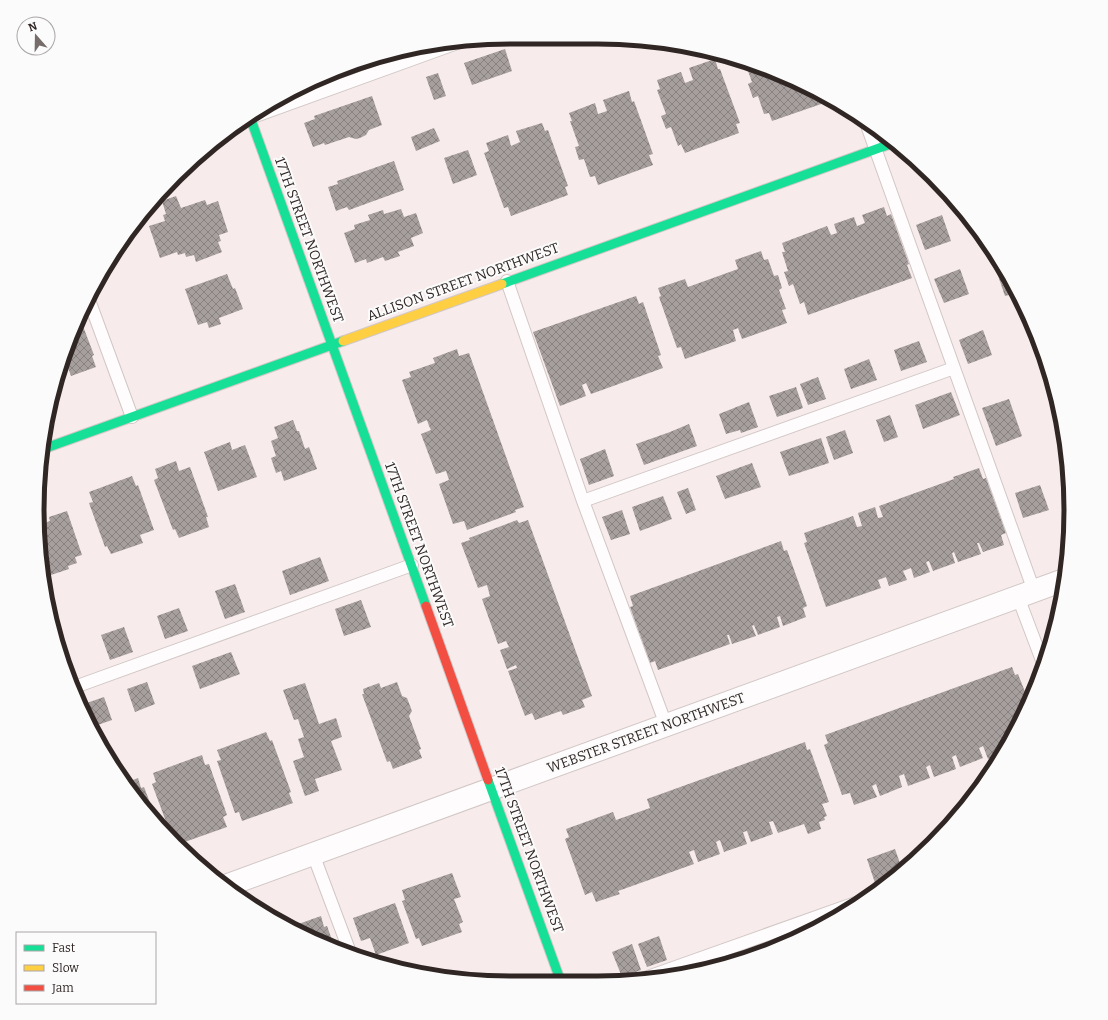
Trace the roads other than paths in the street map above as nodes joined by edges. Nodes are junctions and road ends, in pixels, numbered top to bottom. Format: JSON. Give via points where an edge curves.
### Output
{"nodes":[{"id":1,"x":438,"y":50,"type":"edge"},
{"id":2,"x":272,"y":109,"type":"edge"},
{"id":3,"x":252,"y":122,"type":"edge"},
{"id":4,"x":869,"y":131,"type":"edge"},
{"id":5,"x":888,"y":145,"type":"edge"},
{"id":6,"x":875,"y":149,"type":"junction"},
{"id":7,"x":507,"y":282,"type":"junction"},
{"id":8,"x":91,"y":306,"type":"edge"},
{"id":9,"x":332,"y":344,"type":"junction"},
{"id":10,"x":954,"y":368,"type":"junction"},
{"id":11,"x":132,"y":417,"type":"junction"},
{"id":12,"x":48,"y":447,"type":"edge"},
{"id":13,"x":583,"y":501,"type":"junction"},
{"id":14,"x":412,"y":565,"type":"junction"},
{"id":15,"x":1058,"y":582,"type":"edge"},
{"id":16,"x":1026,"y":594,"type":"junction"},
{"id":17,"x":1041,"y":654,"type":"edge"},
{"id":18,"x":78,"y":686,"type":"edge"},
{"id":19,"x":666,"y":725,"type":"junction"},
{"id":20,"x":492,"y":789,"type":"junction"},
{"id":21,"x":313,"y":854,"type":"junction"},
{"id":22,"x":231,"y":884,"type":"edge"},
{"id":23,"x":839,"y":909,"type":"edge"},
{"id":24,"x":348,"y":947,"type":"edge"},
{"id":25,"x":664,"y":971,"type":"edge"},
{"id":26,"x":559,"y":976,"type":"edge"}],
"edges":[{"from":1,"to":2,"type":"lane"},
{"from":3,"to":9,"type":"street","name":"17TH STREET NORTHWEST"},
{"from":4,"to":6,"type":"lane"},
{"from":5,"to":6,"type":"street","name":"ALLISON STREET NORTHWEST"},
{"from":6,"to":7,"type":"street","name":"ALLISON STREET NORTHWEST"},
{"from":6,"to":10,"type":"lane"},
{"from":7,"to":9,"type":"street","name":"ALLISON STREET NORTHWEST"},
{"from":7,"to":13,"type":"lane"},
{"from":8,"to":11,"type":"lane"},
{"from":9,"to":11,"type":"street","name":"ALLISON STREET NORTHWEST"},
{"from":9,"to":14,"type":"street","name":"17TH STREET NORTHWEST"},
{"from":10,"to":13,"type":"lane"},
{"from":10,"to":16,"type":"lane"},
{"from":11,"to":12,"type":"street","name":"ALLISON STREET NORTHWEST"},
{"from":13,"to":19,"type":"lane"},
{"from":14,"to":18,"type":"lane"},
{"from":14,"to":20,"type":"street","name":"17TH STREET NORTHWEST"},
{"from":15,"to":16,"type":"street","name":"WEBSTER STREET NORTHWEST"},
{"from":16,"to":17,"type":"lane"},
{"from":16,"to":19,"type":"street","name":"WEBSTER STREET NORTHWEST"},
{"from":19,"to":20,"type":"street","name":"WEBSTER STREET NORTHWEST"},
{"from":20,"to":21,"type":"street","name":"WEBSTER STREET NORTHWEST"},
{"from":20,"to":26,"type":"street","name":"17TH STREET NORTHWEST"},
{"from":21,"to":22,"type":"street","name":"WEBSTER STREET NORTHWEST"},
{"from":21,"to":24,"type":"lane"},
{"from":23,"to":25,"type":"lane"}]}
